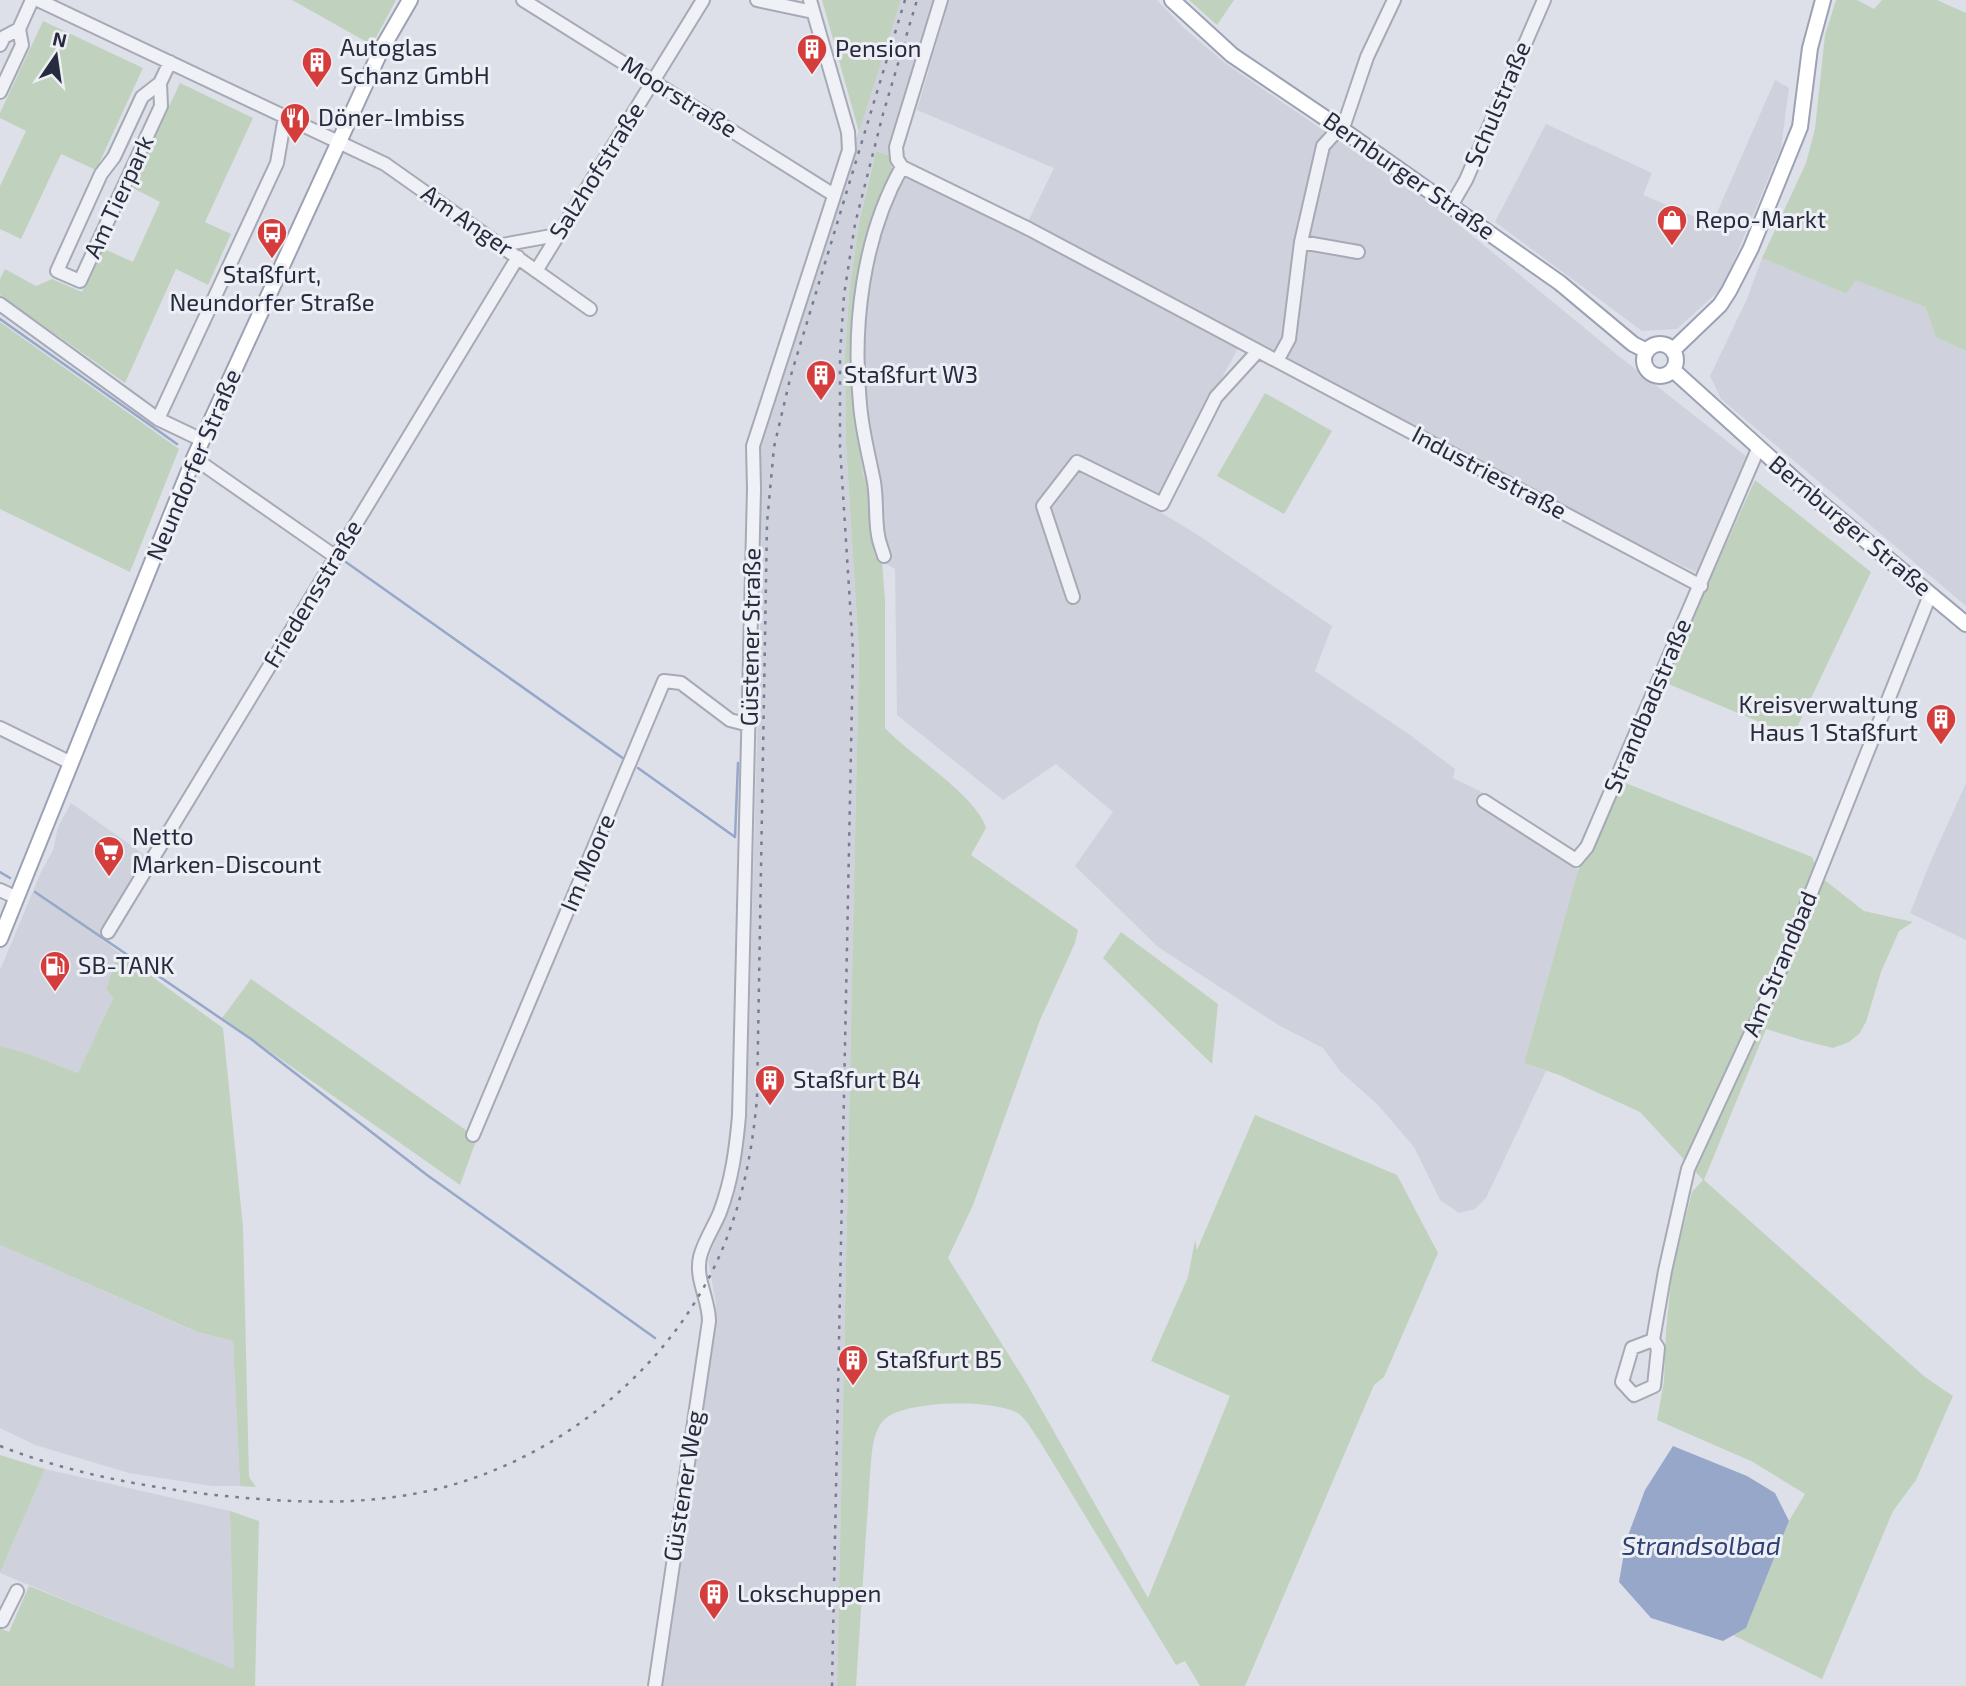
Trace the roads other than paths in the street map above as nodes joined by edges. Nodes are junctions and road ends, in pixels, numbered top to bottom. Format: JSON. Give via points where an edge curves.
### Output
{"nodes":[{"id":1,"x":32,"y":0,"type":"edge"},
{"id":2,"x":38,"y":0,"type":"edge"},
{"id":3,"x":410,"y":0,"type":"edge"},
{"id":4,"x":523,"y":0,"type":"edge"},
{"id":5,"x":703,"y":0,"type":"edge"},
{"id":6,"x":757,"y":0,"type":"edge"},
{"id":7,"x":941,"y":0,"type":"edge"},
{"id":8,"x":1172,"y":0,"type":"edge"},
{"id":9,"x":1394,"y":0,"type":"edge"},
{"id":10,"x":1544,"y":0,"type":"edge"},
{"id":11,"x":1823,"y":0,"type":"edge"},
{"id":12,"x":812,"y":6,"type":"edge"},
{"id":13,"x":19,"y":29,"type":"junction"},
{"id":14,"x":0,"y":45,"type":"edge"},
{"id":15,"x":170,"y":62,"type":"junction"},
{"id":16,"x":653,"y":81,"type":"junction"},
{"id":17,"x":160,"y":83,"type":"junction"},
{"id":18,"x":0,"y":92,"type":"edge"},
{"id":19,"x":285,"y":116,"type":"junction"},
{"id":20,"x":1340,"y":128,"type":"junction"},
{"id":21,"x":339,"y":141,"type":"junction"},
{"id":22,"x":902,"y":167,"type":"junction"},
{"id":23,"x":834,"y":195,"type":"junction"},
{"id":24,"x":1449,"y":205,"type":"junction"},
{"id":25,"x":557,"y":235,"type":"junction"},
{"id":26,"x":1301,"y":242,"type":"junction"},
{"id":27,"x":502,"y":245,"type":"junction"},
{"id":28,"x":1358,"y":252,"type":"dead end"},
{"id":29,"x":518,"y":257,"type":"junction"},
{"id":30,"x":536,"y":271,"type":"junction"},
{"id":31,"x":0,"y":304,"type":"edge"},
{"id":32,"x":590,"y":309,"type":"dead end"},
{"id":33,"x":1673,"y":350,"type":"junction"},
{"id":34,"x":1258,"y":351,"type":"junction"},
{"id":35,"x":1647,"y":351,"type":"junction"},
{"id":36,"x":1277,"y":361,"type":"junction"},
{"id":37,"x":1673,"y":370,"type":"junction"},
{"id":38,"x":158,"y":419,"type":"junction"},
{"id":39,"x":202,"y":440,"type":"junction"},
{"id":40,"x":1759,"y":449,"type":"junction"},
{"id":41,"x":194,"y":458,"type":"junction"},
{"id":42,"x":336,"y":556,"type":"junction"},
{"id":43,"x":884,"y":556,"type":"dead end"},
{"id":44,"x":1700,"y":586,"type":"junction"},
{"id":45,"x":1930,"y":594,"type":"junction"},
{"id":46,"x":1073,"y":597,"type":"dead end"},
{"id":47,"x":1966,"y":624,"type":"edge"},
{"id":48,"x":749,"y":725,"type":"junction"},
{"id":49,"x":0,"y":728,"type":"edge"},
{"id":50,"x":72,"y":763,"type":"junction"},
{"id":51,"x":1484,"y":800,"type":"dead end"},
{"id":52,"x":0,"y":890,"type":"edge"},
{"id":53,"x":18,"y":898,"type":"junction"},
{"id":54,"x":108,"y":932,"type":"dead end"},
{"id":55,"x":0,"y":939,"type":"edge"},
{"id":56,"x":473,"y":1135,"type":"dead end"},
{"id":57,"x":702,"y":1288,"type":"joint"},
{"id":58,"x":1653,"y":1340,"type":"dead end"},
{"id":59,"x":17,"y":1591,"type":"dead end"},
{"id":60,"x":0,"y":1620,"type":"edge"},
{"id":61,"x":655,"y":1686,"type":"edge"}],
"edges":[{"from":1,"to":13,"type":"street"},
{"from":2,"to":15,"type":"street"},
{"from":3,"to":21,"type":"main road","name":"Neundorfer Straße"},
{"from":4,"to":16,"type":"street","name":"Moorstraße"},
{"from":5,"to":16,"type":"street","name":"Salzhofstraße"},
{"from":6,"to":12,"type":"street"},
{"from":7,"to":22,"type":"street","via":[[896,148]]},
{"from":8,"to":20,"type":"main road","name":"Bernburger Straße","via":[[1232,55]]},
{"from":9,"to":20,"type":"street"},
{"from":10,"to":24,"type":"street","name":"Schulstraße","via":[[1466,180]]},
{"from":11,"to":33,"type":"main road","via":[[1810,48],[1800,127],[1751,248],[1720,305]]},
{"from":12,"to":23,"type":"street","name":"Güstener Straße","via":[[848,132],[849,150]]},
{"from":13,"to":14,"type":"street","via":[[4,37]]},
{"from":13,"to":18,"type":"street","via":[[22,45]]},
{"from":15,"to":17,"type":"street","name":"Am Tierpark"},
{"from":15,"to":19,"type":"street"},
{"from":16,"to":23,"type":"street","name":"Moorstraße"},
{"from":16,"to":25,"type":"street","name":"Salzhofstraße"},
{"from":17,"to":17,"type":"street","name":"Am Tierpark","via":[[142,97],[57,271],[80,281],[161,106]]},
{"from":19,"to":21,"type":"street"},
{"from":19,"to":38,"type":"street","via":[[277,163]]},
{"from":20,"to":24,"type":"main road","name":"Bernburger Straße"},
{"from":20,"to":26,"type":"street","via":[[1322,146]]},
{"from":21,"to":27,"type":"street","name":"Am Anger","via":[[385,164]]},
{"from":21,"to":39,"type":"main road","name":"Neundorfer Straße"},
{"from":22,"to":34,"type":"street","name":"Industriestraße"},
{"from":22,"to":43,"type":"street","via":[[878,218],[869,253],[858,351],[859,403]]},
{"from":23,"to":48,"type":"street","name":"Güstener Straße","via":[[752,446]]},
{"from":24,"to":35,"type":"main road","name":"Bernburger Straße"},
{"from":25,"to":27,"type":"street"},
{"from":25,"to":30,"type":"street","name":"Salzhofstraße"},
{"from":26,"to":28,"type":"street"},
{"from":26,"to":36,"type":"street","via":[[1289,339]]},
{"from":27,"to":29,"type":"street","name":"Am Anger"},
{"from":29,"to":30,"type":"street","name":"Am Anger"},
{"from":29,"to":42,"type":"street","name":"Friedensstraße"},
{"from":30,"to":32,"type":"street","name":"Am Anger"},
{"from":31,"to":38,"type":"street"},
{"from":33,"to":35,"type":"main road","via":[[1660,344]]},
{"from":33,"to":37,"type":"main road"},
{"from":34,"to":36,"type":"street","name":"Industriestraße"},
{"from":34,"to":46,"type":"street","via":[[1216,397],[1162,504],[1077,462],[1043,506]]},
{"from":35,"to":37,"type":"main road","via":[[1645,364],[1650,372],[1659,376]]},
{"from":36,"to":44,"type":"street","name":"Industriestraße"},
{"from":37,"to":40,"type":"main road","name":"Bernburger Straße"},
{"from":38,"to":39,"type":"street"},
{"from":39,"to":41,"type":"main road","name":"Neundorfer Straße"},
{"from":40,"to":44,"type":"street","name":"Strandbadstraße"},
{"from":40,"to":45,"type":"main road","name":"Bernburger Straße"},
{"from":41,"to":42,"type":"street"},
{"from":41,"to":50,"type":"main road","name":"Neundorfer Straße"},
{"from":42,"to":54,"type":"street","name":"Friedensstraße"},
{"from":44,"to":51,"type":"street","name":"Strandbadstraße","via":[[1597,825],[1576,860]]},
{"from":45,"to":47,"type":"main road","name":"Bernburger Straße"},
{"from":45,"to":58,"type":"street","name":"Am Strandbad","via":[[1782,966],[1688,1169]]},
{"from":48,"to":56,"type":"street","name":"Im Moore","via":[[730,720],[681,683],[664,681]]},
{"from":48,"to":57,"type":"street","name":"Güstener Straße","via":[[736,1152],[719,1213],[700,1255]]},
{"from":49,"to":50,"type":"street"},
{"from":50,"to":53,"type":"main road","name":"Neundorfer Straße"},
{"from":52,"to":53,"type":"street"},
{"from":53,"to":55,"type":"main road","name":"Neundorfer Straße"},
{"from":57,"to":61,"type":"street","name":"Güstener Weg","via":[[709,1321]]},
{"from":59,"to":60,"type":"street"}]}
